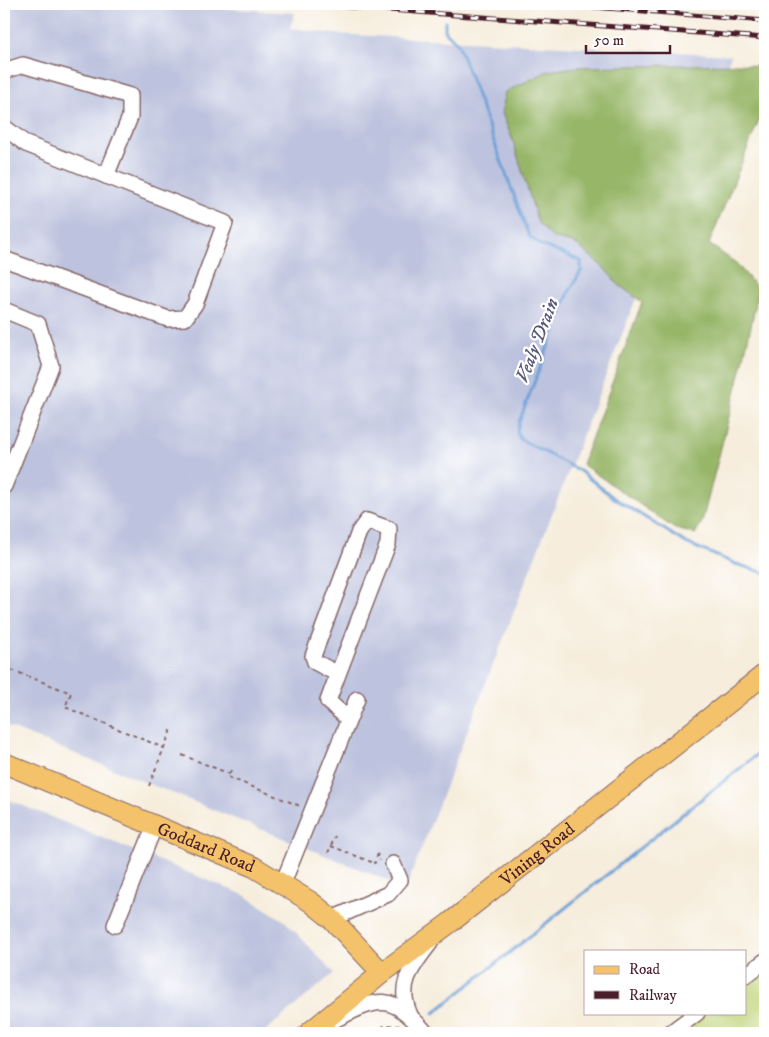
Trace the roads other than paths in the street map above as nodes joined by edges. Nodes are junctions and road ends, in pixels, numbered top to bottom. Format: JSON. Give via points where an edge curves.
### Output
{"nodes":[{"id":1,"x":4,"y":71,"type":"edge"},
{"id":2,"x":4,"y":127,"type":"edge"},
{"id":3,"x":106,"y":176,"type":"junction"},
{"id":4,"x":4,"y":259,"type":"edge"},
{"id":5,"x":4,"y":310,"type":"edge"},
{"id":6,"x":4,"y":486,"type":"edge"},
{"id":7,"x":338,"y":674,"type":"junction"},
{"id":8,"x":765,"y":674,"type":"edge"},
{"id":9,"x":357,"y":699,"type":"dead end"},
{"id":10,"x":348,"y":720,"type":"junction"},
{"id":11,"x":4,"y":763,"type":"edge"},
{"id":12,"x":155,"y":825,"type":"junction"},
{"id":13,"x":386,"y":862,"type":"road end"},
{"id":14,"x":283,"y":883,"type":"junction"},
{"id":15,"x":332,"y":919,"type":"junction"},
{"id":16,"x":114,"y":925,"type":"dead end"},
{"id":17,"x":438,"y":932,"type":"junction"},
{"id":18,"x":765,"y":961,"type":"edge"},
{"id":19,"x":382,"y":973,"type":"junction"},
{"id":20,"x":746,"y":975,"type":"edge"},
{"id":21,"x":696,"y":1014,"type":"edge"},
{"id":22,"x":408,"y":1022,"type":"junction"},
{"id":23,"x":311,"y":1032,"type":"edge"},
{"id":24,"x":426,"y":1033,"type":"edge"},
{"id":25,"x":670,"y":1033,"type":"edge"}],
"edges":[{"from":1,"to":3,"type":"lane","via":[[23,65],[130,96],[130,117]]},
{"from":2,"to":3,"type":"lane","via":[[26,144]]},
{"from":3,"to":4,"type":"lane","via":[[225,223],[195,304],[185,318],[168,319]]},
{"from":5,"to":6,"type":"lane","via":[[38,324],[51,366]]},
{"from":7,"to":7,"type":"lane","via":[[388,544],[389,529],[367,521],[359,532],[313,656],[315,662]]},
{"from":7,"to":10,"type":"lane","via":[[328,701]]},
{"from":8,"to":17,"type":"main road","name":"Vining Road"},
{"from":9,"to":10,"type":"lane"},
{"from":10,"to":14,"type":"lane"},
{"from":11,"to":12,"type":"main road","name":"Goddard Road"},
{"from":12,"to":14,"type":"main road","name":"Goddard Road","via":[[254,867]]},
{"from":12,"to":16,"type":"lane"},
{"from":13,"to":15,"type":"lane","via":[[400,880],[388,894]]},
{"from":14,"to":15,"type":"main road","name":"Goddard Road"},
{"from":15,"to":19,"type":"main road","name":"Goddard Road"},
{"from":17,"to":19,"type":"main road","name":"Vining Road"},
{"from":17,"to":22,"type":"lane","via":[[407,976]]},
{"from":18,"to":20,"type":"lane"},
{"from":19,"to":23,"type":"main road","name":"Vining Road"},
{"from":21,"to":25,"type":"lane"},
{"from":22,"to":23,"type":"lane","via":[[390,1003],[374,1002]]},
{"from":22,"to":24,"type":"lane"}]}
